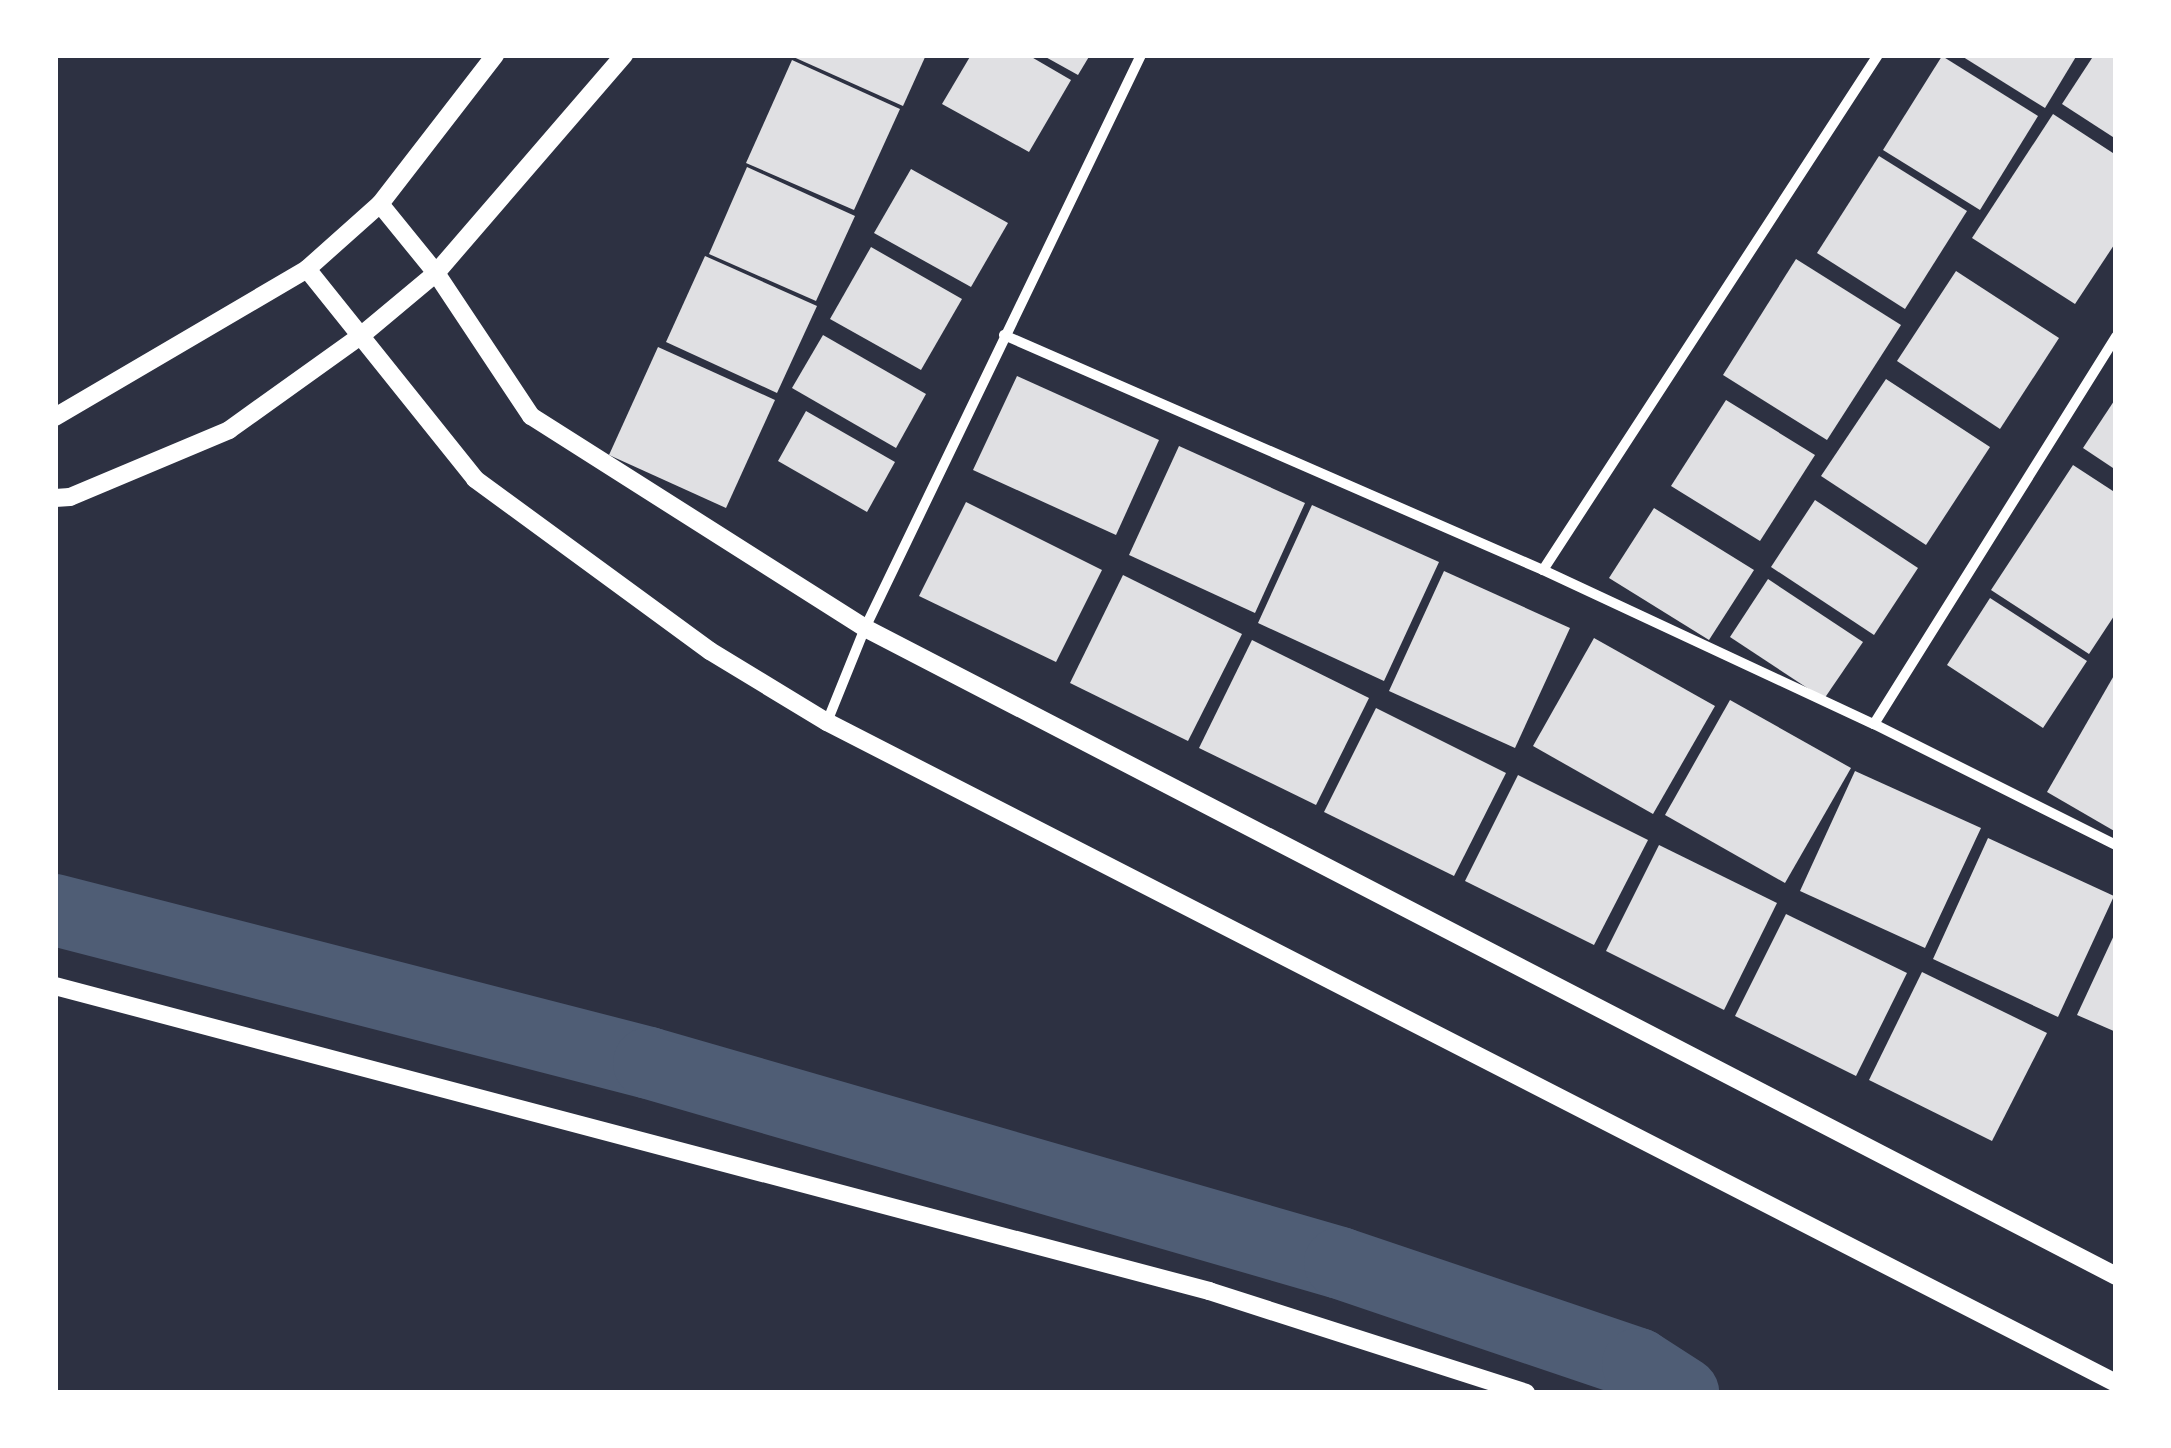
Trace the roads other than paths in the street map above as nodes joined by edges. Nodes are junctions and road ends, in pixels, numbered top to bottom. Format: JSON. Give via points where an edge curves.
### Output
{"nodes":[{"id":1,"x":495,"y":55,"type":"edge"},
{"id":2,"x":624,"y":55,"type":"edge"},
{"id":3,"x":1141,"y":55,"type":"edge"},
{"id":4,"x":1878,"y":55,"type":"edge"},
{"id":5,"x":380,"y":204,"type":"junction"},
{"id":6,"x":307,"y":269,"type":"junction"},
{"id":7,"x":436,"y":273,"type":"junction"},
{"id":8,"x":363,"y":334,"type":"junction"},
{"id":9,"x":1004,"y":336,"type":"junction"},
{"id":10,"x":2116,"y":336,"type":"edge"},
{"id":11,"x":55,"y":417,"type":"edge"},
{"id":12,"x":55,"y":498,"type":"edge"},
{"id":13,"x":1543,"y":570,"type":"junction"},
{"id":14,"x":864,"y":628,"type":"junction"},
{"id":15,"x":827,"y":722,"type":"junction"},
{"id":16,"x":1874,"y":724,"type":"junction"},
{"id":17,"x":2116,"y":845,"type":"edge"},
{"id":18,"x":55,"y":986,"type":"edge"},
{"id":19,"x":2116,"y":1276,"type":"edge"},
{"id":20,"x":2116,"y":1382,"type":"edge"},
{"id":21,"x":1526,"y":1393,"type":"edge"}],
"edges":[{"from":1,"to":5,"type":"street"},
{"from":2,"to":7,"type":"street"},
{"from":3,"to":9,"type":"street"},
{"from":4,"to":13,"type":"street"},
{"from":5,"to":6,"type":"street"},
{"from":5,"to":7,"type":"street"},
{"from":6,"to":8,"type":"street"},
{"from":6,"to":11,"type":"street"},
{"from":7,"to":8,"type":"street"},
{"from":7,"to":14,"type":"street","via":[[532,416]]},
{"from":8,"to":12,"type":"street","via":[[229,430]]},
{"from":8,"to":15,"type":"street","via":[[475,479],[710,651]]},
{"from":9,"to":13,"type":"street"},
{"from":9,"to":14,"type":"street"},
{"from":10,"to":16,"type":"street"},
{"from":13,"to":16,"type":"street"},
{"from":14,"to":15,"type":"street"},
{"from":14,"to":19,"type":"street"},
{"from":15,"to":20,"type":"street"},
{"from":16,"to":17,"type":"street"},
{"from":18,"to":21,"type":"street","via":[[1209,1291]]}]}
